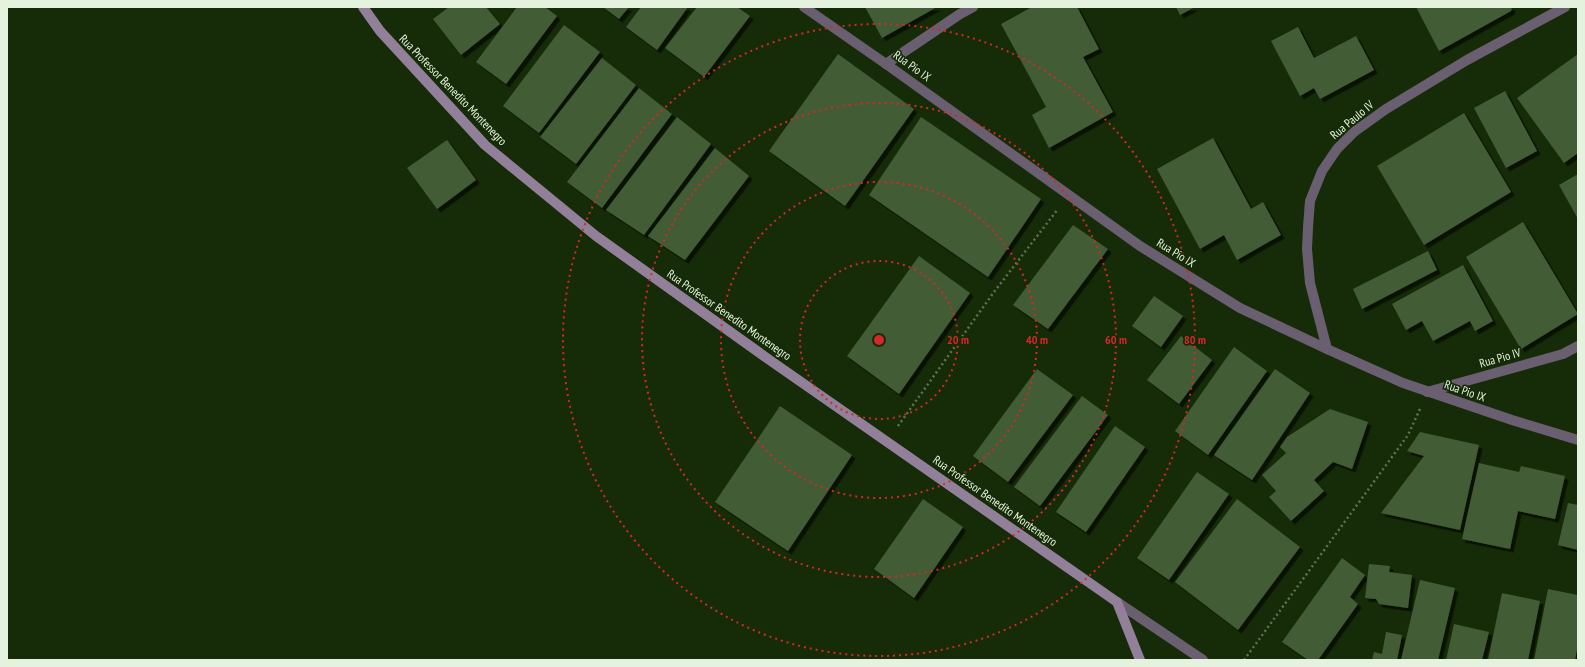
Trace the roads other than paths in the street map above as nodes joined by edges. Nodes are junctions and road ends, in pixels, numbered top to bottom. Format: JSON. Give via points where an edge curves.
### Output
{"nodes":[{"id":1,"x":363,"y":7,"type":"edge"},
{"id":2,"x":804,"y":7,"type":"edge"},
{"id":3,"x":973,"y":7,"type":"edge"},
{"id":4,"x":1565,"y":7,"type":"edge"},
{"id":5,"x":886,"y":64,"type":"junction"},
{"id":6,"x":1578,"y":346,"type":"edge"},
{"id":7,"x":1327,"y":349,"type":"junction"},
{"id":8,"x":1427,"y":392,"type":"junction"},
{"id":9,"x":1578,"y":440,"type":"edge"},
{"id":10,"x":1117,"y":602,"type":"junction"},
{"id":11,"x":1140,"y":660,"type":"edge"},
{"id":12,"x":1203,"y":660,"type":"edge"}],
"edges":[{"from":1,"to":10,"type":"street","name":"Rua Professor Benedito Montenegro","via":[[380,31],[484,145],[596,236]]},
{"from":2,"to":5,"type":"street","name":"Rua Pio IX"},
{"from":3,"to":5,"type":"street"},
{"from":4,"to":7,"type":"street","name":"Rua Paulo IV","via":[[1386,108],[1336,149],[1322,171],[1310,201],[1307,249],[1310,283]]},
{"from":5,"to":7,"type":"street","name":"Rua Pio IX","via":[[1140,246],[1240,308]]},
{"from":6,"to":8,"type":"street","name":"Rua Pio IV","via":[[1562,354]]},
{"from":7,"to":8,"type":"street","name":"Rua Pio IX"},
{"from":8,"to":9,"type":"street","name":"Rua Pio IX"},
{"from":10,"to":11,"type":"street"},
{"from":10,"to":12,"type":"street"}]}
